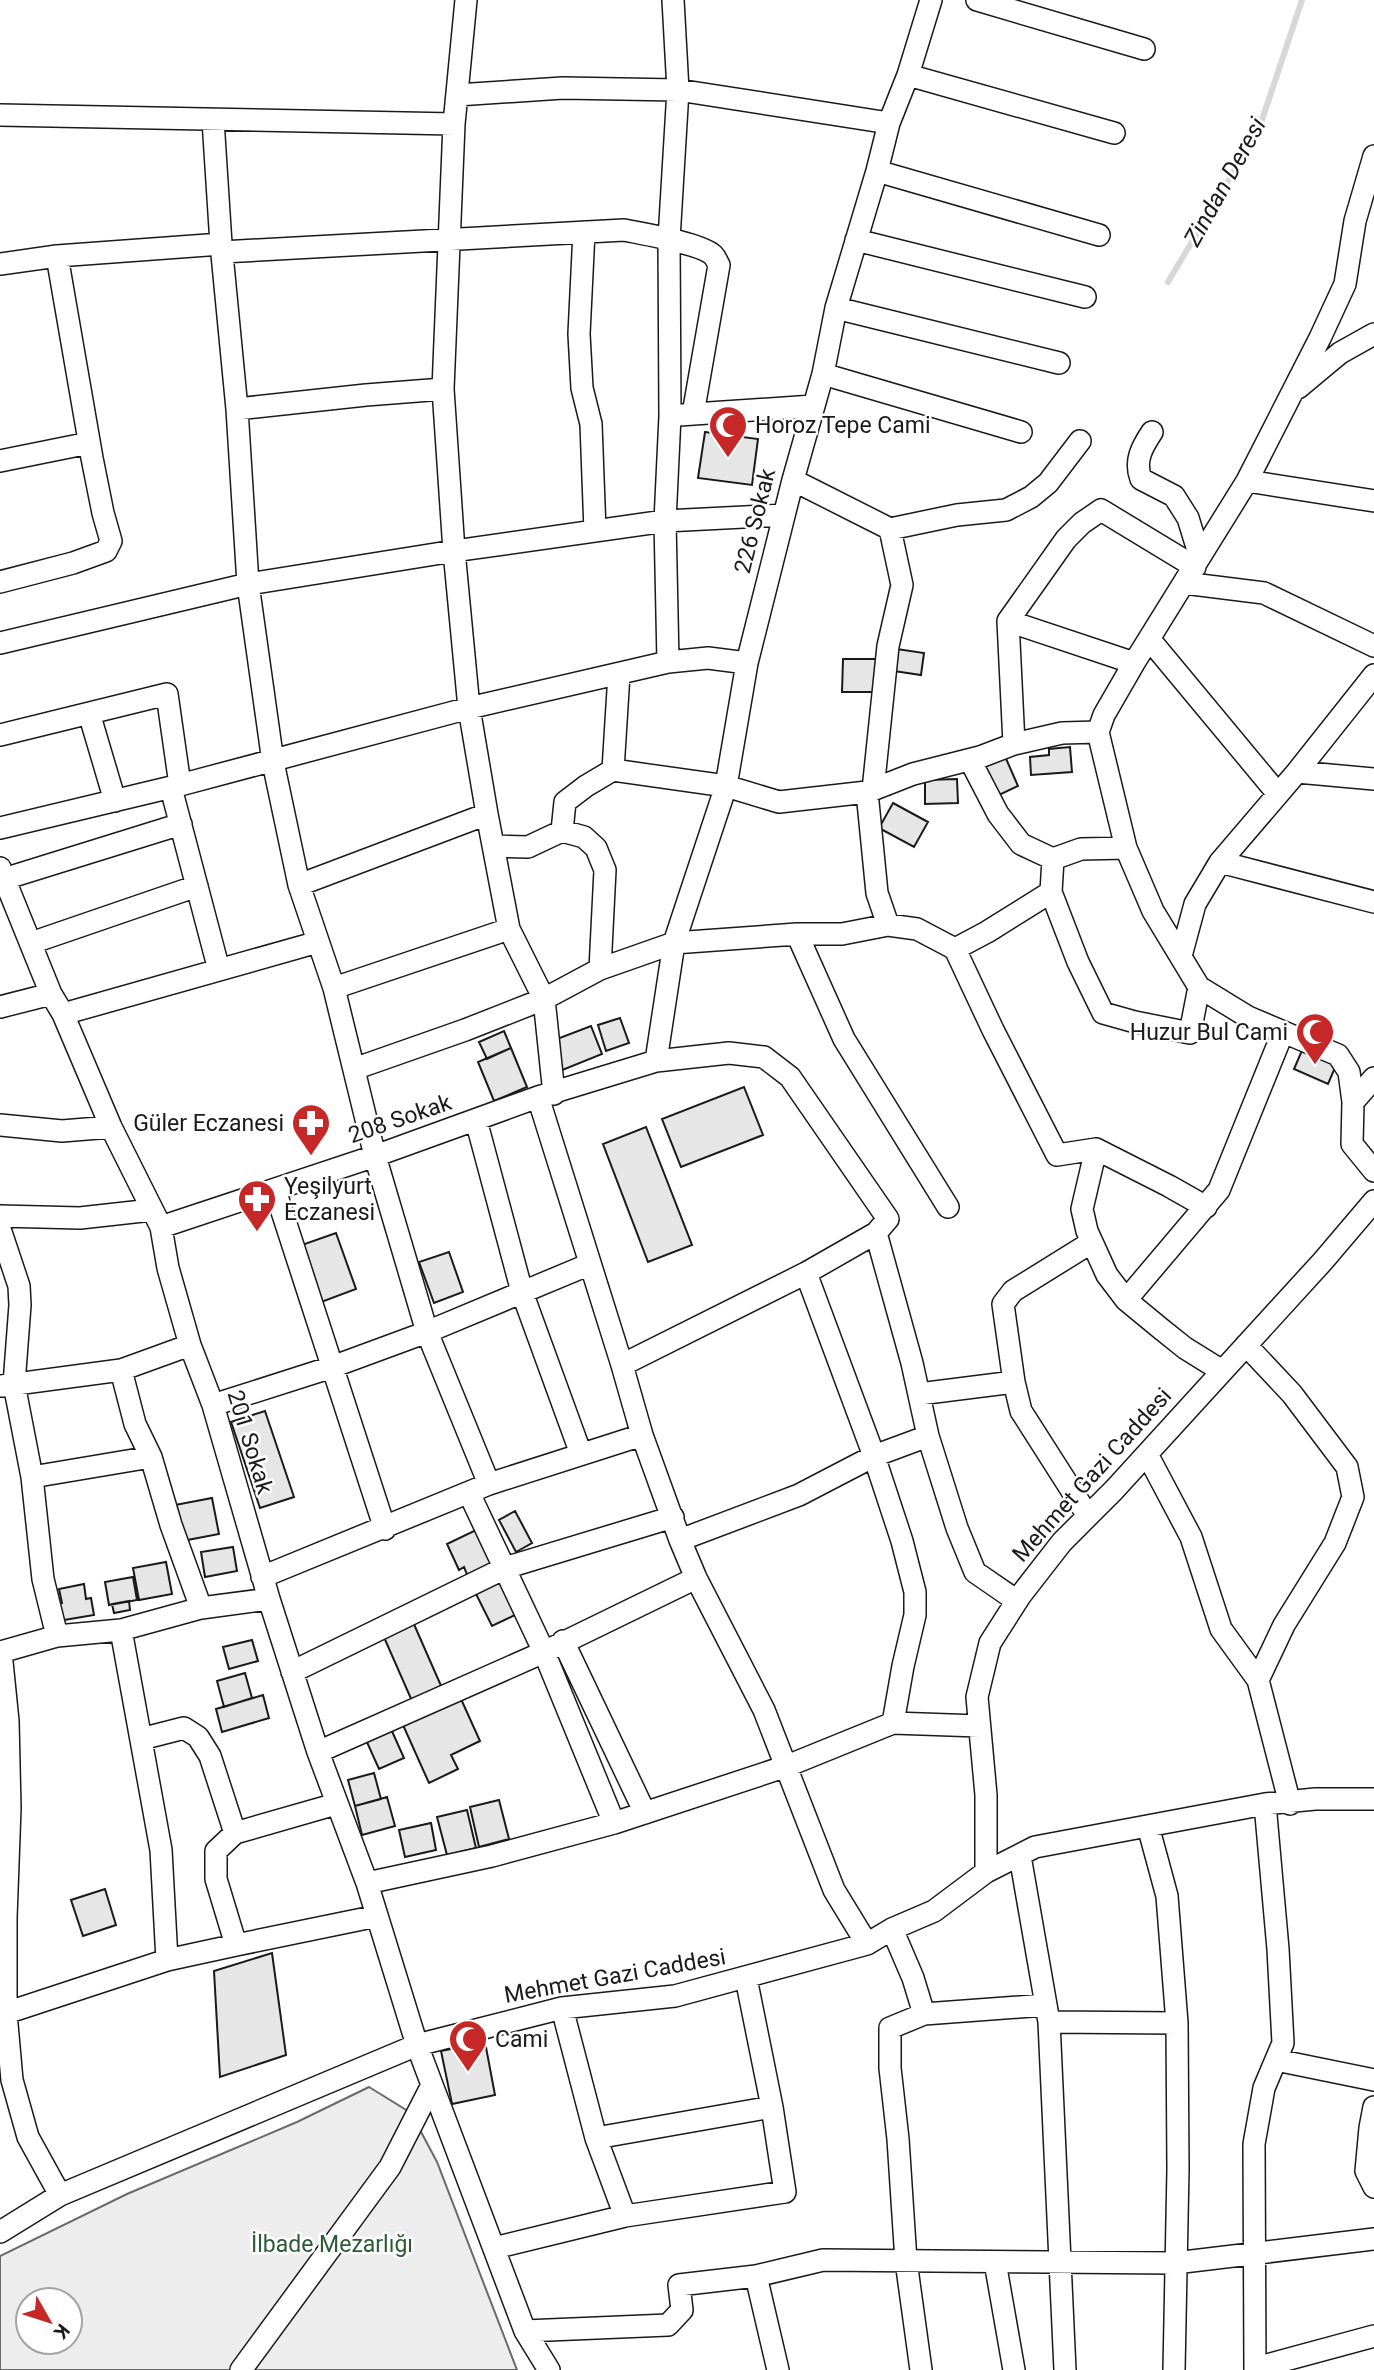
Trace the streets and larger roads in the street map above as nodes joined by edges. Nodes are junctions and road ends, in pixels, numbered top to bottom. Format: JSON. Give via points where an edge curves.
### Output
{"nodes":[{"id":1,"x":466,"y":0,"type":"edge"},
{"id":2,"x":673,"y":0,"type":"edge"},
{"id":3,"x":931,"y":0,"type":"edge"},
{"id":4,"x":977,"y":0,"type":"edge"},
{"id":5,"x":1144,"y":48,"type":"dead end"},
{"id":6,"x":908,"y":75,"type":"junction"},
{"id":7,"x":678,"y":90,"type":"junction"},
{"id":8,"x":457,"y":95,"type":"junction"},
{"id":9,"x":0,"y":115,"type":"edge"},
{"id":10,"x":213,"y":120,"type":"junction"},
{"id":11,"x":889,"y":123,"type":"junction"},
{"id":12,"x":454,"y":124,"type":"junction"},
{"id":13,"x":1114,"y":134,"type":"dead end"},
{"id":14,"x":1374,"y":156,"type":"edge"},
{"id":15,"x":877,"y":171,"type":"junction"},
{"id":16,"x":584,"y":232,"type":"junction"},
{"id":17,"x":1099,"y":235,"type":"dead end"},
{"id":18,"x":450,"y":238,"type":"junction"},
{"id":19,"x":668,"y":239,"type":"junction"},
{"id":20,"x":856,"y":240,"type":"junction"},
{"id":21,"x":221,"y":248,"type":"junction"},
{"id":22,"x":57,"y":256,"type":"junction"},
{"id":23,"x":0,"y":264,"type":"edge"},
{"id":24,"x":1085,"y":297,"type":"dead end"},
{"id":25,"x":836,"y":309,"type":"junction"},
{"id":26,"x":1374,"y":334,"type":"edge"},
{"id":27,"x":1059,"y":363,"type":"dead end"},
{"id":28,"x":823,"y":374,"type":"junction"},
{"id":29,"x":443,"y":389,"type":"junction"},
{"id":30,"x":1289,"y":396,"type":"junction"},
{"id":31,"x":813,"y":406,"type":"junction"},
{"id":32,"x":237,"y":409,"type":"junction"},
{"id":33,"x":693,"y":414,"type":"junction"},
{"id":34,"x":670,"y":416,"type":"junction"},
{"id":35,"x":1021,"y":432,"type":"dead end"},
{"id":36,"x":1152,"y":432,"type":"dead end"},
{"id":37,"x":1080,"y":441,"type":"dead end"},
{"id":38,"x":89,"y":443,"type":"junction"},
{"id":39,"x":0,"y":461,"type":"edge"},
{"id":40,"x":793,"y":480,"type":"junction"},
{"id":41,"x":1247,"y":481,"type":"junction"},
{"id":42,"x":1374,"y":501,"type":"edge"},
{"id":43,"x":784,"y":515,"type":"junction"},
{"id":44,"x":664,"y":521,"type":"junction"},
{"id":45,"x":890,"y":529,"type":"junction"},
{"id":46,"x":595,"y":531,"type":"junction"},
{"id":47,"x":454,"y":551,"type":"junction"},
{"id":48,"x":1193,"y":569,"type":"junction"},
{"id":49,"x":0,"y":582,"type":"edge"},
{"id":50,"x":248,"y":584,"type":"junction"},
{"id":51,"x":1008,"y":621,"type":"junction"},
{"id":52,"x":1150,"y":639,"type":"junction"},
{"id":53,"x":0,"y":643,"type":"edge"},
{"id":54,"x":1374,"y":646,"type":"edge"},
{"id":55,"x":668,"y":662,"type":"junction"},
{"id":56,"x":747,"y":663,"type":"junction"},
{"id":57,"x":1134,"y":663,"type":"junction"},
{"id":58,"x":619,"y":674,"type":"junction"},
{"id":59,"x":1374,"y":674,"type":"edge"},
{"id":60,"x":469,"y":708,"type":"junction"},
{"id":61,"x":89,"y":713,"type":"junction"},
{"id":62,"x":1097,"y":732,"type":"junction"},
{"id":63,"x":0,"y":735,"type":"edge"},
{"id":64,"x":1014,"y":744,"type":"junction"},
{"id":65,"x":970,"y":760,"type":"junction"},
{"id":66,"x":273,"y":762,"type":"junction"},
{"id":67,"x":613,"y":770,"type":"junction"},
{"id":68,"x":1297,"y":772,"type":"junction"},
{"id":69,"x":1374,"y":779,"type":"edge"},
{"id":70,"x":176,"y":786,"type":"junction"},
{"id":71,"x":726,"y":786,"type":"junction"},
{"id":72,"x":870,"y":791,"type":"junction"},
{"id":73,"x":1278,"y":794,"type":"junction"},
{"id":74,"x":115,"y":801,"type":"junction"},
{"id":75,"x":487,"y":814,"type":"junction"},
{"id":76,"x":181,"y":824,"type":"junction"},
{"id":77,"x":0,"y":828,"type":"edge"},
{"id":78,"x":562,"y":831,"type":"junction"},
{"id":79,"x":495,"y":846,"type":"junction"},
{"id":80,"x":1126,"y":848,"type":"junction"},
{"id":81,"x":1053,"y":859,"type":"junction"},
{"id":82,"x":1220,"y":862,"type":"junction"},
{"id":83,"x":2,"y":873,"type":"edge"},
{"id":84,"x":299,"y":885,"type":"junction"},
{"id":85,"x":197,"y":886,"type":"junction"},
{"id":86,"x":1051,"y":892,"type":"junction"},
{"id":87,"x":1374,"y":902,"type":"edge"},
{"id":88,"x":888,"y":925,"type":"junction"},
{"id":89,"x":509,"y":929,"type":"junction"},
{"id":90,"x":797,"y":934,"type":"junction"},
{"id":91,"x":318,"y":942,"type":"junction"},
{"id":92,"x":30,"y":943,"type":"junction"},
{"id":93,"x":674,"y":943,"type":"junction"},
{"id":94,"x":955,"y":949,"type":"junction"},
{"id":95,"x":1181,"y":956,"type":"junction"},
{"id":96,"x":600,"y":969,"type":"junction"},
{"id":97,"x":219,"y":970,"type":"junction"},
{"id":98,"x":1199,"y":987,"type":"junction"},
{"id":99,"x":334,"y":988,"type":"junction"},
{"id":100,"x":51,"y":994,"type":"junction"},
{"id":101,"x":544,"y":999,"type":"junction"},
{"id":102,"x":0,"y":1007,"type":"edge"},
{"id":103,"x":63,"y":1014,"type":"junction"},
{"id":104,"x":1283,"y":1032,"type":"junction"},
{"id":105,"x":656,"y":1061,"type":"junction"},
{"id":106,"x":354,"y":1069,"type":"junction"},
{"id":107,"x":1374,"y":1078,"type":"edge"},
{"id":108,"x":546,"y":1096,"type":"junction"},
{"id":109,"x":1353,"y":1102,"type":"junction"},
{"id":110,"x":476,"y":1120,"type":"junction"},
{"id":111,"x":0,"y":1125,"type":"edge"},
{"id":112,"x":111,"y":1127,"type":"junction"},
{"id":113,"x":1096,"y":1149,"type":"junction"},
{"id":114,"x":375,"y":1156,"type":"junction"},
{"id":115,"x":1374,"y":1171,"type":"edge"},
{"id":116,"x":275,"y":1190,"type":"junction"},
{"id":117,"x":1374,"y":1200,"type":"edge"},
{"id":118,"x":948,"y":1207,"type":"dead end"},
{"id":119,"x":1206,"y":1207,"type":"junction"},
{"id":120,"x":0,"y":1216,"type":"edge"},
{"id":121,"x":156,"y":1218,"type":"junction"},
{"id":122,"x":0,"y":1228,"type":"edge"},
{"id":123,"x":876,"y":1233,"type":"junction"},
{"id":124,"x":1092,"y":1242,"type":"junction"},
{"id":125,"x":590,"y":1265,"type":"junction"},
{"id":126,"x":806,"y":1273,"type":"junction"},
{"id":127,"x":522,"y":1292,"type":"junction"},
{"id":128,"x":1126,"y":1300,"type":"junction"},
{"id":129,"x":427,"y":1332,"type":"junction"},
{"id":130,"x":190,"y":1345,"type":"junction"},
{"id":131,"x":1246,"y":1345,"type":"junction"},
{"id":132,"x":622,"y":1365,"type":"junction"},
{"id":133,"x":332,"y":1367,"type":"junction"},
{"id":134,"x":121,"y":1370,"type":"junction"},
{"id":135,"x":1222,"y":1371,"type":"junction"},
{"id":136,"x":1014,"y":1382,"type":"junction"},
{"id":137,"x":7,"y":1385,"type":"edge"},
{"id":138,"x":919,"y":1394,"type":"junction"},
{"id":139,"x":213,"y":1405,"type":"junction"},
{"id":140,"x":642,"y":1434,"type":"junction"},
{"id":141,"x":928,"y":1436,"type":"junction"},
{"id":142,"x":580,"y":1454,"type":"junction"},
{"id":143,"x":1147,"y":1454,"type":"junction"},
{"id":144,"x":874,"y":1456,"type":"junction"},
{"id":145,"x":151,"y":1457,"type":"junction"},
{"id":146,"x":32,"y":1478,"type":"junction"},
{"id":147,"x":489,"y":1484,"type":"junction"},
{"id":148,"x":469,"y":1493,"type":"junction"},
{"id":149,"x":1088,"y":1516,"type":"junction"},
{"id":150,"x":673,"y":1517,"type":"junction"},
{"id":151,"x":385,"y":1529,"type":"junction"},
{"id":152,"x":680,"y":1540,"type":"junction"},
{"id":153,"x":505,"y":1568,"type":"junction"},
{"id":154,"x":262,"y":1577,"type":"junction"},
{"id":155,"x":696,"y":1578,"type":"junction"},
{"id":156,"x":268,"y":1600,"type":"junction"},
{"id":157,"x":1017,"y":1601,"type":"junction"},
{"id":158,"x":201,"y":1608,"type":"junction"},
{"id":159,"x":121,"y":1630,"type":"junction"},
{"id":160,"x":57,"y":1636,"type":"junction"},
{"id":161,"x":553,"y":1647,"type":"junction"},
{"id":162,"x":0,"y":1652,"type":"edge"},
{"id":163,"x":292,"y":1672,"type":"junction"},
{"id":164,"x":1258,"y":1679,"type":"junction"},
{"id":165,"x":893,"y":1723,"type":"junction"},
{"id":166,"x":979,"y":1727,"type":"junction"},
{"id":167,"x":141,"y":1739,"type":"junction"},
{"id":168,"x":318,"y":1752,"type":"junction"},
{"id":169,"x":787,"y":1766,"type":"junction"},
{"id":170,"x":5,"y":1784,"type":"edge"},
{"id":171,"x":1374,"y":1799,"type":"edge"},
{"id":172,"x":336,"y":1804,"type":"junction"},
{"id":173,"x":1265,"y":1804,"type":"junction"},
{"id":174,"x":1290,"y":1804,"type":"junction"},
{"id":175,"x":645,"y":1813,"type":"junction"},
{"id":176,"x":614,"y":1823,"type":"junction"},
{"id":177,"x":1148,"y":1826,"type":"junction"},
{"id":178,"x":235,"y":1833,"type":"junction"},
{"id":179,"x":1020,"y":1856,"type":"junction"},
{"id":180,"x":986,"y":1872,"type":"junction"},
{"id":181,"x":367,"y":1883,"type":"junction"},
{"id":182,"x":377,"y":1916,"type":"junction"},
{"id":183,"x":892,"y":1929,"type":"junction"},
{"id":184,"x":867,"y":1944,"type":"junction"},
{"id":185,"x":236,"y":1945,"type":"junction"},
{"id":186,"x":167,"y":1960,"type":"junction"},
{"id":187,"x":746,"y":1978,"type":"junction"},
{"id":188,"x":562,"y":2008,"type":"junction"},
{"id":189,"x":6,"y":2013,"type":"junction"},
{"id":190,"x":1047,"y":2013,"type":"junction"},
{"id":191,"x":924,"y":2014,"type":"junction"},
{"id":192,"x":1177,"y":2023,"type":"junction"},
{"id":193,"x":417,"y":2045,"type":"junction"},
{"id":194,"x":1276,"y":2060,"type":"junction"},
{"id":195,"x":1374,"y":2080,"type":"edge"},
{"id":196,"x":432,"y":2085,"type":"junction"},
{"id":197,"x":772,"y":2107,"type":"junction"},
{"id":198,"x":1372,"y":2121,"type":"edge"},
{"id":199,"x":596,"y":2138,"type":"junction"},
{"id":200,"x":1374,"y":2188,"type":"edge"},
{"id":201,"x":60,"y":2195,"type":"junction"},
{"id":202,"x":625,"y":2216,"type":"junction"},
{"id":203,"x":0,"y":2232,"type":"edge"},
{"id":204,"x":1374,"y":2239,"type":"edge"},
{"id":205,"x":494,"y":2248,"type":"junction"},
{"id":206,"x":1256,"y":2252,"type":"junction"},
{"id":207,"x":906,"y":2262,"type":"junction"},
{"id":208,"x":995,"y":2262,"type":"junction"},
{"id":209,"x":1059,"y":2262,"type":"junction"},
{"id":210,"x":1175,"y":2263,"type":"junction"},
{"id":211,"x":756,"y":2276,"type":"junction"},
{"id":212,"x":526,"y":2331,"type":"junction"},
{"id":213,"x":1374,"y":2336,"type":"edge"},
{"id":214,"x":1256,"y":2369,"type":"edge"},
{"id":215,"x":241,"y":2370,"type":"edge"},
{"id":216,"x":549,"y":2370,"type":"edge"},
{"id":217,"x":778,"y":2370,"type":"edge"},
{"id":218,"x":921,"y":2370,"type":"edge"},
{"id":219,"x":1014,"y":2370,"type":"edge"},
{"id":220,"x":1066,"y":2370,"type":"edge"},
{"id":221,"x":1174,"y":2370,"type":"edge"}],
"edges":[{"from":1,"to":8,"type":"street"},
{"from":2,"to":7,"type":"street"},
{"from":3,"to":6,"type":"street","name":"226 Sokak"},
{"from":4,"to":5,"type":"street"},
{"from":6,"to":11,"type":"street","name":"226 Sokak"},
{"from":6,"to":13,"type":"street"},
{"from":7,"to":8,"type":"street","via":[[563,89]]},
{"from":7,"to":11,"type":"street"},
{"from":7,"to":19,"type":"street"},
{"from":8,"to":12,"type":"street"},
{"from":9,"to":10,"type":"street"},
{"from":10,"to":12,"type":"street"},
{"from":10,"to":21,"type":"street"},
{"from":11,"to":15,"type":"street","name":"226 Sokak"},
{"from":12,"to":18,"type":"street"},
{"from":14,"to":30,"type":"street","via":[[1354,221],[1345,284]]},
{"from":15,"to":17,"type":"street"},
{"from":15,"to":20,"type":"street","name":"226 Sokak"},
{"from":16,"to":18,"type":"street"},
{"from":16,"to":19,"type":"street","via":[[624,230]]},
{"from":16,"to":46,"type":"street","via":[[579,334],[582,388],[591,424]]},
{"from":18,"to":21,"type":"street"},
{"from":18,"to":29,"type":"street"},
{"from":19,"to":33,"type":"street","via":[[713,255],[719,265]]},
{"from":19,"to":34,"type":"street"},
{"from":20,"to":24,"type":"street"},
{"from":20,"to":25,"type":"street","name":"226 Sokak"},
{"from":21,"to":22,"type":"street"},
{"from":21,"to":32,"type":"street"},
{"from":22,"to":23,"type":"street"},
{"from":22,"to":38,"type":"street"},
{"from":25,"to":27,"type":"street"},
{"from":25,"to":28,"type":"street","name":"226 Sokak"},
{"from":26,"to":30,"type":"street","via":[[1340,353]]},
{"from":28,"to":31,"type":"street","name":"226 Sokak"},
{"from":28,"to":35,"type":"street"},
{"from":29,"to":32,"type":"street"},
{"from":29,"to":47,"type":"street"},
{"from":30,"to":41,"type":"street"},
{"from":31,"to":33,"type":"street"},
{"from":31,"to":40,"type":"street","name":"226 Sokak"},
{"from":32,"to":50,"type":"street"},
{"from":33,"to":34,"type":"street"},
{"from":34,"to":44,"type":"street"},
{"from":36,"to":48,"type":"street","via":[[1140,449],[1137,469],[1141,479],[1174,496],[1188,518]]},
{"from":37,"to":45,"type":"street","via":[[1048,483],[1006,510]]},
{"from":38,"to":39,"type":"street"},
{"from":38,"to":49,"type":"street","via":[[111,541],[106,551]]},
{"from":40,"to":43,"type":"street","name":"226 Sokak"},
{"from":40,"to":45,"type":"street"},
{"from":41,"to":42,"type":"street"},
{"from":41,"to":48,"type":"street"},
{"from":43,"to":44,"type":"street"},
{"from":43,"to":56,"type":"street","name":"226 Sokak"},
{"from":44,"to":46,"type":"street"},
{"from":44,"to":55,"type":"street"},
{"from":45,"to":72,"type":"street","via":[[902,585],[888,646]]},
{"from":46,"to":47,"type":"street"},
{"from":47,"to":50,"type":"street"},
{"from":47,"to":60,"type":"street"},
{"from":48,"to":51,"type":"street","via":[[1101,510],[1066,539]]},
{"from":48,"to":52,"type":"street"},
{"from":48,"to":54,"type":"street","via":[[1264,593]]},
{"from":50,"to":53,"type":"street"},
{"from":50,"to":66,"type":"street"},
{"from":51,"to":57,"type":"street"},
{"from":51,"to":64,"type":"street"},
{"from":52,"to":57,"type":"street"},
{"from":52,"to":73,"type":"street"},
{"from":55,"to":56,"type":"street","via":[[708,658]]},
{"from":55,"to":58,"type":"street"},
{"from":56,"to":71,"type":"street","name":"226 Sokak"},
{"from":57,"to":62,"type":"street"},
{"from":58,"to":60,"type":"street"},
{"from":58,"to":67,"type":"street"},
{"from":59,"to":68,"type":"street"},
{"from":60,"to":66,"type":"street"},
{"from":60,"to":75,"type":"street"},
{"from":61,"to":63,"type":"street"},
{"from":61,"to":70,"type":"street","via":[[167,694]]},
{"from":61,"to":74,"type":"street"},
{"from":62,"to":64,"type":"street","via":[[1062,733]]},
{"from":62,"to":80,"type":"street"},
{"from":64,"to":65,"type":"street"},
{"from":65,"to":72,"type":"street","via":[[913,774]]},
{"from":65,"to":81,"type":"street","via":[[998,814],[1021,844]]},
{"from":66,"to":70,"type":"street"},
{"from":66,"to":84,"type":"street"},
{"from":67,"to":71,"type":"street"},
{"from":67,"to":78,"type":"street","via":[[565,802]]},
{"from":68,"to":69,"type":"street"},
{"from":68,"to":73,"type":"street"},
{"from":70,"to":74,"type":"street"},
{"from":70,"to":76,"type":"street"},
{"from":71,"to":72,"type":"street","via":[[779,802]]},
{"from":71,"to":93,"type":"street","name":"226 Sokak"},
{"from":72,"to":88,"type":"street","via":[[877,893]]},
{"from":73,"to":82,"type":"street"},
{"from":74,"to":77,"type":"street"},
{"from":75,"to":79,"type":"street"},
{"from":75,"to":84,"type":"street"},
{"from":76,"to":83,"type":"street"},
{"from":76,"to":85,"type":"street"},
{"from":78,"to":79,"type":"street","via":[[528,847]]},
{"from":78,"to":96,"type":"street","via":[[584,837],[596,848],[605,870]]},
{"from":79,"to":89,"type":"street"},
{"from":80,"to":81,"type":"street","via":[[1081,849]]},
{"from":80,"to":95,"type":"street","via":[[1153,911]]},
{"from":81,"to":86,"type":"street"},
{"from":82,"to":87,"type":"street"},
{"from":82,"to":95,"type":"street","via":[[1195,904]]},
{"from":83,"to":92,"type":"street","name":"201 Sokak"},
{"from":84,"to":91,"type":"street"},
{"from":85,"to":92,"type":"street"},
{"from":85,"to":97,"type":"street"},
{"from":86,"to":94,"type":"street"},
{"from":86,"to":98,"type":"street","via":[[1103,1013],[1190,1033]]},
{"from":88,"to":90,"type":"street","via":[[842,934]]},
{"from":88,"to":94,"type":"street","via":[[917,929]]},
{"from":89,"to":99,"type":"street"},
{"from":89,"to":101,"type":"street"},
{"from":90,"to":93,"type":"street"},
{"from":90,"to":118,"type":"street","via":[[844,1039]]},
{"from":91,"to":97,"type":"street"},
{"from":91,"to":99,"type":"street"},
{"from":92,"to":100,"type":"street","name":"201 Sokak"},
{"from":93,"to":96,"type":"street"},
{"from":93,"to":105,"type":"street","name":"226 Sokak"},
{"from":94,"to":113,"type":"street","via":[[1057,1155]]},
{"from":95,"to":98,"type":"street"},
{"from":96,"to":101,"type":"street"},
{"from":97,"to":103,"type":"street"},
{"from":98,"to":104,"type":"street"},
{"from":99,"to":106,"type":"street"},
{"from":100,"to":102,"type":"street"},
{"from":100,"to":103,"type":"street","name":"201 Sokak"},
{"from":101,"to":106,"type":"street"},
{"from":101,"to":108,"type":"street"},
{"from":103,"to":112,"type":"street","name":"201 Sokak"},
{"from":104,"to":109,"type":"street","via":[[1338,1055],[1349,1072]]},
{"from":104,"to":119,"type":"street","via":[[1219,1190]]},
{"from":105,"to":108,"type":"street","name":"208 Sokak"},
{"from":105,"to":123,"type":"street","name":"208 Sokak","via":[[753,1055],[764,1057],[790,1077],[888,1219]]},
{"from":106,"to":114,"type":"street"},
{"from":107,"to":109,"type":"street"},
{"from":108,"to":110,"type":"street","name":"208 Sokak"},
{"from":108,"to":125,"type":"street"},
{"from":109,"to":115,"type":"street","via":[[1352,1144]]},
{"from":110,"to":114,"type":"street","name":"208 Sokak"},
{"from":110,"to":127,"type":"street"},
{"from":111,"to":112,"type":"street","via":[[62,1130]]},
{"from":112,"to":121,"type":"street","name":"201 Sokak"},
{"from":113,"to":119,"type":"street"},
{"from":113,"to":124,"type":"street","via":[[1082,1209]]},
{"from":114,"to":116,"type":"street","name":"208 Sokak"},
{"from":114,"to":129,"type":"street"},
{"from":116,"to":121,"type":"street","name":"208 Sokak"},
{"from":116,"to":133,"type":"street"},
{"from":117,"to":131,"type":"street","name":"Mehmet Gazi Caddesi"},
{"from":119,"to":128,"type":"street"},
{"from":120,"to":121,"type":"street","name":"208 Sokak"},
{"from":121,"to":130,"type":"street","name":"201 Sokak"},
{"from":122,"to":137,"type":"street","via":[[19,1286],[20,1305]]},
{"from":123,"to":126,"type":"street"},
{"from":123,"to":138,"type":"street"},
{"from":124,"to":128,"type":"street","via":[[1107,1275]]},
{"from":124,"to":136,"type":"street","via":[[1013,1291],[1003,1304]]},
{"from":125,"to":127,"type":"street"},
{"from":125,"to":132,"type":"street"},
{"from":126,"to":132,"type":"street"},
{"from":126,"to":144,"type":"street"},
{"from":127,"to":129,"type":"street"},
{"from":127,"to":142,"type":"street"},
{"from":128,"to":135,"type":"street","via":[[1185,1348]]},
{"from":129,"to":133,"type":"street"},
{"from":129,"to":147,"type":"street"},
{"from":130,"to":134,"type":"street"},
{"from":130,"to":139,"type":"street","name":"201 Sokak"},
{"from":131,"to":135,"type":"street","name":"Mehmet Gazi Caddesi"},
{"from":131,"to":164,"type":"street","via":[[1292,1394],[1341,1458],[1353,1497],[1335,1543],[1284,1625]]},
{"from":132,"to":140,"type":"street"},
{"from":133,"to":139,"type":"street"},
{"from":133,"to":151,"type":"street"},
{"from":134,"to":137,"type":"street"},
{"from":134,"to":145,"type":"street","via":[[135,1424]]},
{"from":135,"to":143,"type":"street","name":"Mehmet Gazi Caddesi"},
{"from":136,"to":138,"type":"street"},
{"from":136,"to":149,"type":"street","via":[[1021,1411]]},
{"from":137,"to":146,"type":"street"},
{"from":138,"to":141,"type":"street"},
{"from":139,"to":154,"type":"street","name":"201 Sokak"},
{"from":140,"to":142,"type":"street"},
{"from":140,"to":150,"type":"street"},
{"from":141,"to":144,"type":"street"},
{"from":141,"to":157,"type":"street","via":[[975,1572]]},
{"from":142,"to":147,"type":"street"},
{"from":143,"to":149,"type":"street","name":"Mehmet Gazi Caddesi"},
{"from":143,"to":164,"type":"street","via":[[1191,1537],[1221,1629]]},
{"from":144,"to":152,"type":"street","via":[[799,1495]]},
{"from":144,"to":165,"type":"street","via":[[915,1592],[915,1615]]},
{"from":145,"to":146,"type":"street"},
{"from":145,"to":158,"type":"street"},
{"from":146,"to":160,"type":"street","via":[[43,1579]]},
{"from":147,"to":148,"type":"street"},
{"from":148,"to":151,"type":"street"},
{"from":148,"to":153,"type":"street"},
{"from":149,"to":157,"type":"street","name":"Mehmet Gazi Caddesi"},
{"from":150,"to":152,"type":"street"},
{"from":150,"to":153,"type":"street"},
{"from":151,"to":154,"type":"street"},
{"from":152,"to":155,"type":"street"},
{"from":153,"to":161,"type":"street"},
{"from":153,"to":163,"type":"street"},
{"from":154,"to":156,"type":"street","name":"201 Sokak"},
{"from":155,"to":161,"type":"street"},
{"from":155,"to":169,"type":"street","via":[[764,1710]]},
{"from":156,"to":158,"type":"street"},
{"from":156,"to":163,"type":"street","name":"201 Sokak"},
{"from":157,"to":166,"type":"street","name":"Mehmet Gazi Caddesi","via":[[990,1643],[976,1697]]},
{"from":158,"to":159,"type":"street"},
{"from":159,"to":160,"type":"street"},
{"from":159,"to":167,"type":"street"},
{"from":160,"to":162,"type":"street"},
{"from":161,"to":168,"type":"street"},
{"from":161,"to":175,"type":"street"},
{"from":161,"to":176,"type":"street"},
{"from":162,"to":170,"type":"street","via":[[8,1721]]},
{"from":163,"to":168,"type":"street","name":"201 Sokak"},
{"from":164,"to":174,"type":"street"},
{"from":165,"to":166,"type":"street"},
{"from":165,"to":169,"type":"street"},
{"from":166,"to":180,"type":"street","name":"Mehmet Gazi Caddesi","via":[[986,1795]]},
{"from":167,"to":178,"type":"street","via":[[184,1728],[198,1737]]},
{"from":167,"to":186,"type":"street","via":[[162,1850]]},
{"from":168,"to":172,"type":"street","name":"201 Sokak"},
{"from":169,"to":175,"type":"street"},
{"from":169,"to":184,"type":"street","via":[[834,1890]]},
{"from":170,"to":189,"type":"street"},
{"from":171,"to":174,"type":"street","via":[[1315,1799]]},
{"from":172,"to":178,"type":"street"},
{"from":172,"to":181,"type":"street","name":"201 Sokak"},
{"from":173,"to":174,"type":"street"},
{"from":173,"to":177,"type":"street"},
{"from":173,"to":194,"type":"street","via":[[1283,2043]]},
{"from":175,"to":176,"type":"street"},
{"from":176,"to":181,"type":"street"},
{"from":177,"to":179,"type":"street","via":[[1035,1847]]},
{"from":177,"to":192,"type":"street","via":[[1167,1896]]},
{"from":178,"to":185,"type":"street","via":[[216,1851],[216,1879]]},
{"from":179,"to":180,"type":"street"},
{"from":179,"to":190,"type":"street"},
{"from":180,"to":183,"type":"street","name":"Mehmet Gazi Caddesi","via":[[934,1911]]},
{"from":181,"to":182,"type":"street","name":"201 Sokak"},
{"from":182,"to":185,"type":"street"},
{"from":182,"to":193,"type":"street","name":"201 Sokak"},
{"from":183,"to":184,"type":"street","name":"Mehmet Gazi Caddesi"},
{"from":183,"to":191,"type":"street"},
{"from":184,"to":187,"type":"street","name":"Mehmet Gazi Caddesi"},
{"from":185,"to":186,"type":"street"},
{"from":186,"to":189,"type":"street"},
{"from":187,"to":188,"type":"street","name":"Mehmet Gazi Caddesi","via":[[675,1996]]},
{"from":187,"to":197,"type":"street"},
{"from":188,"to":193,"type":"street","name":"Mehmet Gazi Caddesi"},
{"from":188,"to":199,"type":"street"},
{"from":189,"to":201,"type":"street","via":[[12,2080],[28,2137]]},
{"from":190,"to":191,"type":"street"},
{"from":190,"to":192,"type":"street"},
{"from":190,"to":209,"type":"street"},
{"from":191,"to":207,"type":"street","via":[[890,2028]]},
{"from":192,"to":210,"type":"street"},
{"from":193,"to":196,"type":"street","name":"201 Sokak"},
{"from":193,"to":201,"type":"street","name":"Mehmet Gazi Caddesi"},
{"from":194,"to":195,"type":"street"},
{"from":194,"to":206,"type":"street","via":[[1264,2088],[1255,2144]]},
{"from":196,"to":205,"type":"street","name":"201 Sokak"},
{"from":196,"to":215,"type":"street","via":[[390,2167]]},
{"from":197,"to":199,"type":"street"},
{"from":197,"to":202,"type":"street","via":[[785,2192]]},
{"from":198,"to":200,"type":"street","via":[[1366,2171]]},
{"from":199,"to":202,"type":"street"},
{"from":201,"to":203,"type":"street","name":"Mehmet Gazi Caddesi"},
{"from":202,"to":205,"type":"street"},
{"from":204,"to":206,"type":"street"},
{"from":205,"to":212,"type":"street","name":"201 Sokak"},
{"from":206,"to":210,"type":"street"},
{"from":206,"to":214,"type":"street"},
{"from":207,"to":208,"type":"street"},
{"from":207,"to":211,"type":"street","via":[[823,2260]]},
{"from":207,"to":218,"type":"street"},
{"from":208,"to":209,"type":"street"},
{"from":208,"to":219,"type":"street"},
{"from":209,"to":210,"type":"street"},
{"from":209,"to":220,"type":"street"},
{"from":210,"to":221,"type":"street"},
{"from":211,"to":212,"type":"street","via":[[679,2285],[682,2310],[668,2325]]},
{"from":211,"to":217,"type":"street"},
{"from":212,"to":216,"type":"street","name":"201 Sokak"},
{"from":213,"to":214,"type":"street"}]}
